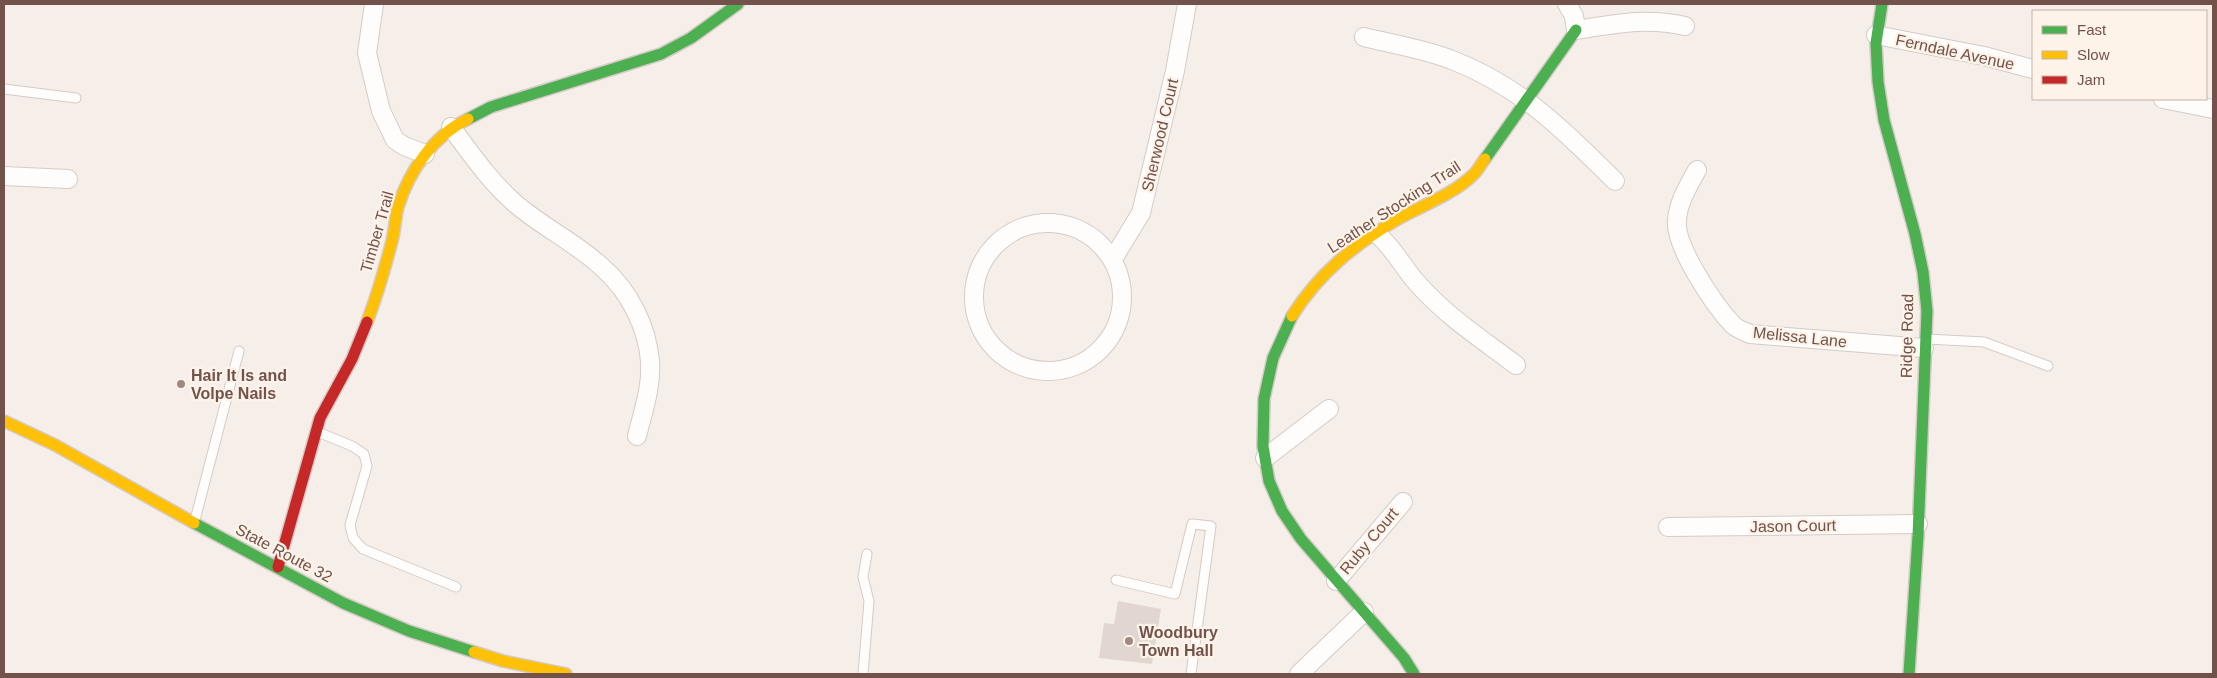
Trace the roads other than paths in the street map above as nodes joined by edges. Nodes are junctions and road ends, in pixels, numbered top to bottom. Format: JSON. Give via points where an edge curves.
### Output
{"nodes":[{"id":1,"x":374,"y":4,"type":"edge"},
{"id":2,"x":1187,"y":4,"type":"edge"},
{"id":3,"x":1568,"y":4,"type":"edge"},
{"id":4,"x":1882,"y":4,"type":"edge"},
{"id":5,"x":727,"y":6,"type":"edge"},
{"id":6,"x":1685,"y":26,"type":"dead end"},
{"id":7,"x":1576,"y":30,"type":"junction"},
{"id":8,"x":1876,"y":35,"type":"junction"},
{"id":9,"x":1364,"y":37,"type":"dead end"},
{"id":10,"x":2032,"y":69,"type":"edge"},
{"id":11,"x":4,"y":89,"type":"edge"},
{"id":12,"x":76,"y":98,"type":"dead end"},
{"id":13,"x":1527,"y":100,"type":"junction"},
{"id":14,"x":2168,"y":100,"type":"edge"},
{"id":15,"x":2213,"y":109,"type":"edge"},
{"id":16,"x":451,"y":126,"type":"junction"},
{"id":17,"x":425,"y":154,"type":"junction"},
{"id":18,"x":1697,"y":170,"type":"dead end"},
{"id":19,"x":4,"y":176,"type":"edge"},
{"id":20,"x":68,"y":179,"type":"dead end"},
{"id":21,"x":1615,"y":181,"type":"dead end"},
{"id":22,"x":1377,"y":234,"type":"junction"},
{"id":23,"x":1113,"y":259,"type":"junction"},
{"id":24,"x":1924,"y":344,"type":"junction"},
{"id":25,"x":239,"y":351,"type":"dead end"},
{"id":26,"x":1516,"y":365,"type":"dead end"},
{"id":27,"x":2048,"y":366,"type":"dead end"},
{"id":28,"x":1329,"y":409,"type":"dead end"},
{"id":29,"x":4,"y":421,"type":"edge"},
{"id":30,"x":316,"y":431,"type":"junction"},
{"id":31,"x":637,"y":436,"type":"dead end"},
{"id":32,"x":1265,"y":458,"type":"junction"},
{"id":33,"x":1402,"y":502,"type":"dead end"},
{"id":34,"x":194,"y":524,"type":"junction"},
{"id":35,"x":1918,"y":524,"type":"junction"},
{"id":36,"x":1668,"y":527,"type":"dead end"},
{"id":37,"x":867,"y":554,"type":"dead end"},
{"id":38,"x":278,"y":567,"type":"junction"},
{"id":39,"x":1116,"y":580,"type":"dead end"},
{"id":40,"x":1336,"y":581,"type":"junction"},
{"id":41,"x":456,"y":587,"type":"dead end"},
{"id":42,"x":1364,"y":612,"type":"junction"},
{"id":43,"x":566,"y":674,"type":"edge"},
{"id":44,"x":862,"y":674,"type":"edge"},
{"id":45,"x":1191,"y":674,"type":"edge"},
{"id":46,"x":1299,"y":674,"type":"edge"},
{"id":47,"x":1414,"y":674,"type":"edge"},
{"id":48,"x":1909,"y":674,"type":"edge"}],
"edges":[{"from":1,"to":17,"type":"street","via":[[367,53],[381,111],[395,140]]},
{"from":2,"to":23,"type":"street","name":"Sherwood Court","via":[[1175,71],[1141,213]]},
{"from":3,"to":7,"type":"street"},
{"from":4,"to":8,"type":"street","name":"Ridge Road"},
{"from":5,"to":16,"type":"street","name":"Timber Trail","via":[[691,38],[661,54],[491,107]]},
{"from":6,"to":7,"type":"street","via":[[1663,21],[1640,21]]},
{"from":7,"to":13,"type":"street","name":"Leather Stocking Trail"},
{"from":8,"to":10,"type":"street","name":"Ferndale Avenue"},
{"from":8,"to":24,"type":"street","name":"Ridge Road","via":[[1880,101],[1922,266],[1927,312]]},
{"from":9,"to":13,"type":"street","via":[[1450,59],[1491,77]]},
{"from":11,"to":12,"type":"lane"},
{"from":13,"to":21,"type":"street","via":[[1563,128]]},
{"from":13,"to":22,"type":"street","name":"Leather Stocking Trail","via":[[1474,174]]},
{"from":14,"to":15,"type":"street"},
{"from":16,"to":17,"type":"street","name":"Timber Trail"},
{"from":16,"to":31,"type":"street","via":[[484,171],[516,205],[603,268],[628,298],[645,331],[650,362],[646,400]]},
{"from":17,"to":30,"type":"street","name":"Timber Trail","via":[[398,207],[393,239],[370,313]]},
{"from":18,"to":24,"type":"street","name":"Melissa Lane","via":[[1680,204],[1678,236],[1714,301],[1734,327],[1750,334],[1768,336]]},
{"from":19,"to":20,"type":"street"},
{"from":22,"to":26,"type":"street","via":[[1418,284],[1454,318]]},
{"from":22,"to":32,"type":"street","name":"Leather Stocking Trail","via":[[1343,256],[1313,286],[1284,330],[1267,377],[1261,427]]},
{"from":23,"to":23,"type":"street","via":[[1122,282],[1122,308],[1115,332],[1099,352],[1078,366],[1054,372],[1029,369],[1006,358],[988,341],[978,320],[975,288],[978,272],[989,251],[1007,234],[1029,224],[1053,222],[1077,228],[1097,240]]},
{"from":24,"to":27,"type":"lane","via":[[1984,342]]},
{"from":24,"to":35,"type":"street","name":"Ridge Road"},
{"from":25,"to":34,"type":"lane"},
{"from":28,"to":32,"type":"street"},
{"from":29,"to":34,"type":"street","name":"State Route 32","via":[[56,445]]},
{"from":30,"to":38,"type":"street","name":"Timber Trail"},
{"from":30,"to":41,"type":"lane","via":[[364,454],[367,466],[350,525],[353,538],[363,549]]},
{"from":32,"to":40,"type":"street","name":"Leather Stocking Trail","via":[[1272,492],[1305,544]]},
{"from":33,"to":40,"type":"street","name":"Ruby Court"},
{"from":34,"to":38,"type":"street","name":"State Route 32"},
{"from":35,"to":36,"type":"street","name":"Jason Court"},
{"from":35,"to":48,"type":"street","name":"Ridge Road"},
{"from":37,"to":44,"type":"lane","via":[[863,577],[869,601]]},
{"from":38,"to":43,"type":"street","name":"State Route 32","via":[[343,603],[409,630],[503,661]]},
{"from":39,"to":45,"type":"lane","via":[[1175,594],[1192,524],[1211,526]]},
{"from":40,"to":42,"type":"street","name":"Leather Stocking Trail"},
{"from":42,"to":46,"type":"street"},
{"from":42,"to":47,"type":"street","name":"Leather Stocking Trail"}]}
